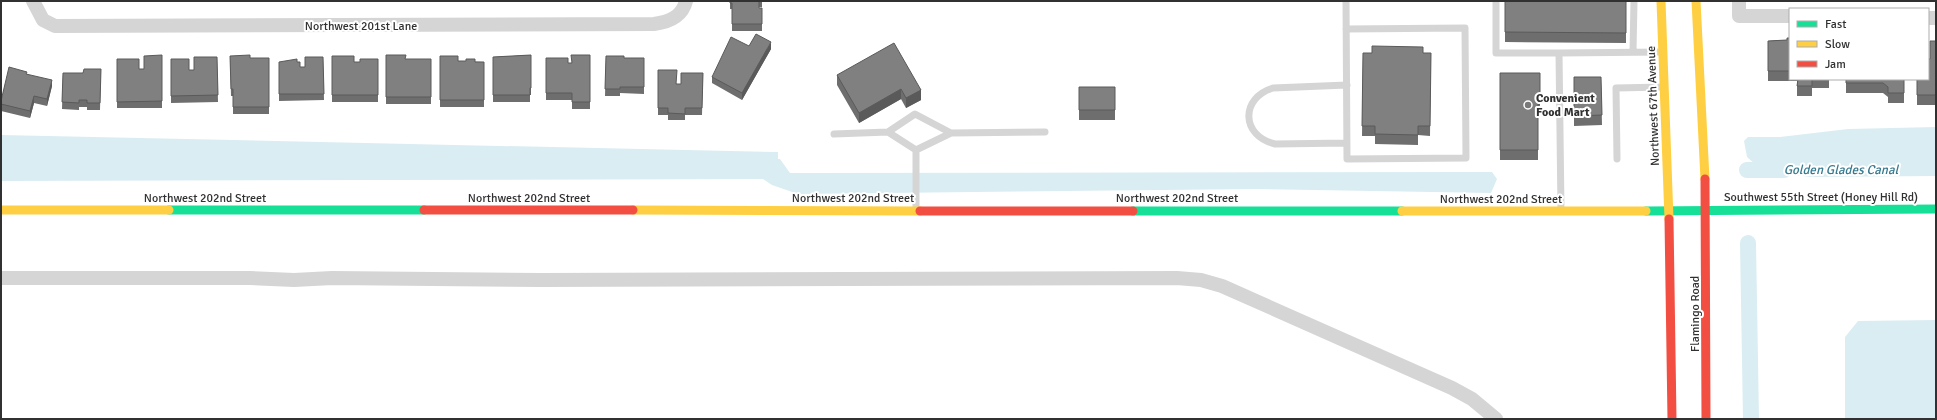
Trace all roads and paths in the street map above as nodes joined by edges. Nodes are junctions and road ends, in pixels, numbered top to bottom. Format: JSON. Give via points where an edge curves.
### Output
{"nodes":[{"id":1,"x":32,"y":1,"type":"edge"},
{"id":2,"x":686,"y":1,"type":"edge"},
{"id":3,"x":1346,"y":1,"type":"edge"},
{"id":4,"x":1496,"y":1,"type":"edge"},
{"id":5,"x":1634,"y":1,"type":"edge"},
{"id":6,"x":1661,"y":1,"type":"edge"},
{"id":7,"x":1696,"y":1,"type":"edge"},
{"id":8,"x":1739,"y":1,"type":"edge"},
{"id":9,"x":1789,"y":16,"type":"edge"},
{"id":10,"x":1346,"y":29,"type":"junction"},
{"id":11,"x":1633,"y":52,"type":"junction"},
{"id":12,"x":1663,"y":52,"type":"junction"},
{"id":13,"x":1559,"y":53,"type":"junction"},
{"id":14,"x":1347,"y":86,"type":"junction"},
{"id":15,"x":1664,"y":87,"type":"junction"},
{"id":16,"x":888,"y":132,"type":"junction"},
{"id":17,"x":1045,"y":132,"type":"dead end"},
{"id":18,"x":951,"y":133,"type":"junction"},
{"id":19,"x":834,"y":134,"type":"dead end"},
{"id":20,"x":1347,"y":143,"type":"junction"},
{"id":21,"x":916,"y":150,"type":"junction"},
{"id":22,"x":1617,"y":160,"type":"dead end"},
{"id":23,"x":1706,"y":209,"type":"junction"},
{"id":24,"x":1936,"y":209,"type":"edge"},
{"id":25,"x":1,"y":210,"type":"edge"},
{"id":26,"x":916,"y":210,"type":"junction"},
{"id":27,"x":1561,"y":211,"type":"junction"},
{"id":28,"x":1669,"y":211,"type":"junction"},
{"id":29,"x":1,"y":278,"type":"edge"},
{"id":30,"x":1496,"y":419,"type":"edge"},
{"id":31,"x":1672,"y":419,"type":"edge"},
{"id":32,"x":1706,"y":419,"type":"edge"}],
"edges":[{"from":1,"to":2,"type":"street","name":"Northwest 201st Lane","via":[[43,20],[55,26],[439,26],[654,24],[668,22],[679,15]]},
{"from":3,"to":10,"type":"lane"},
{"from":4,"to":13,"type":"lane","via":[[1496,53]]},
{"from":5,"to":11,"type":"lane"},
{"from":6,"to":12,"type":"street","name":"Northwest 67th Avenue"},
{"from":7,"to":23,"type":"street"},
{"from":8,"to":9,"type":"street","via":[[1739,16]]},
{"from":10,"to":14,"type":"lane"},
{"from":10,"to":20,"type":"lane","via":[[1465,28],[1466,158],[1347,159]]},
{"from":11,"to":12,"type":"lane"},
{"from":11,"to":13,"type":"lane"},
{"from":12,"to":15,"type":"street","name":"Northwest 67th Avenue"},
{"from":13,"to":27,"type":"lane"},
{"from":14,"to":20,"type":"lane"},
{"from":14,"to":20,"type":"lane","via":[[1265,90],[1252,103],[1249,121],[1258,137],[1266,142]]},
{"from":15,"to":22,"type":"lane","via":[[1616,88]]},
{"from":15,"to":28,"type":"street","name":"Northwest 67th Avenue"},
{"from":16,"to":18,"type":"lane","via":[[915,114]]},
{"from":16,"to":19,"type":"lane"},
{"from":16,"to":21,"type":"lane"},
{"from":17,"to":18,"type":"lane"},
{"from":18,"to":21,"type":"lane"},
{"from":21,"to":26,"type":"lane"},
{"from":23,"to":24,"type":"street","name":"Southwest 55th Street (Honey Hill Rd)"},
{"from":23,"to":28,"type":"street","name":"Northwest 202nd Street"},
{"from":23,"to":32,"type":"street","name":"Flamingo Road"},
{"from":25,"to":26,"type":"street","name":"Northwest 202nd Street"},
{"from":26,"to":27,"type":"street","name":"Northwest 202nd Street"},
{"from":27,"to":28,"type":"street","name":"Northwest 202nd Street"},
{"from":28,"to":31,"type":"street","name":"Flamingo Road"},
{"from":29,"to":30,"type":"street","via":[[1201,280],[1244,295],[1452,388],[1472,399]]}]}
